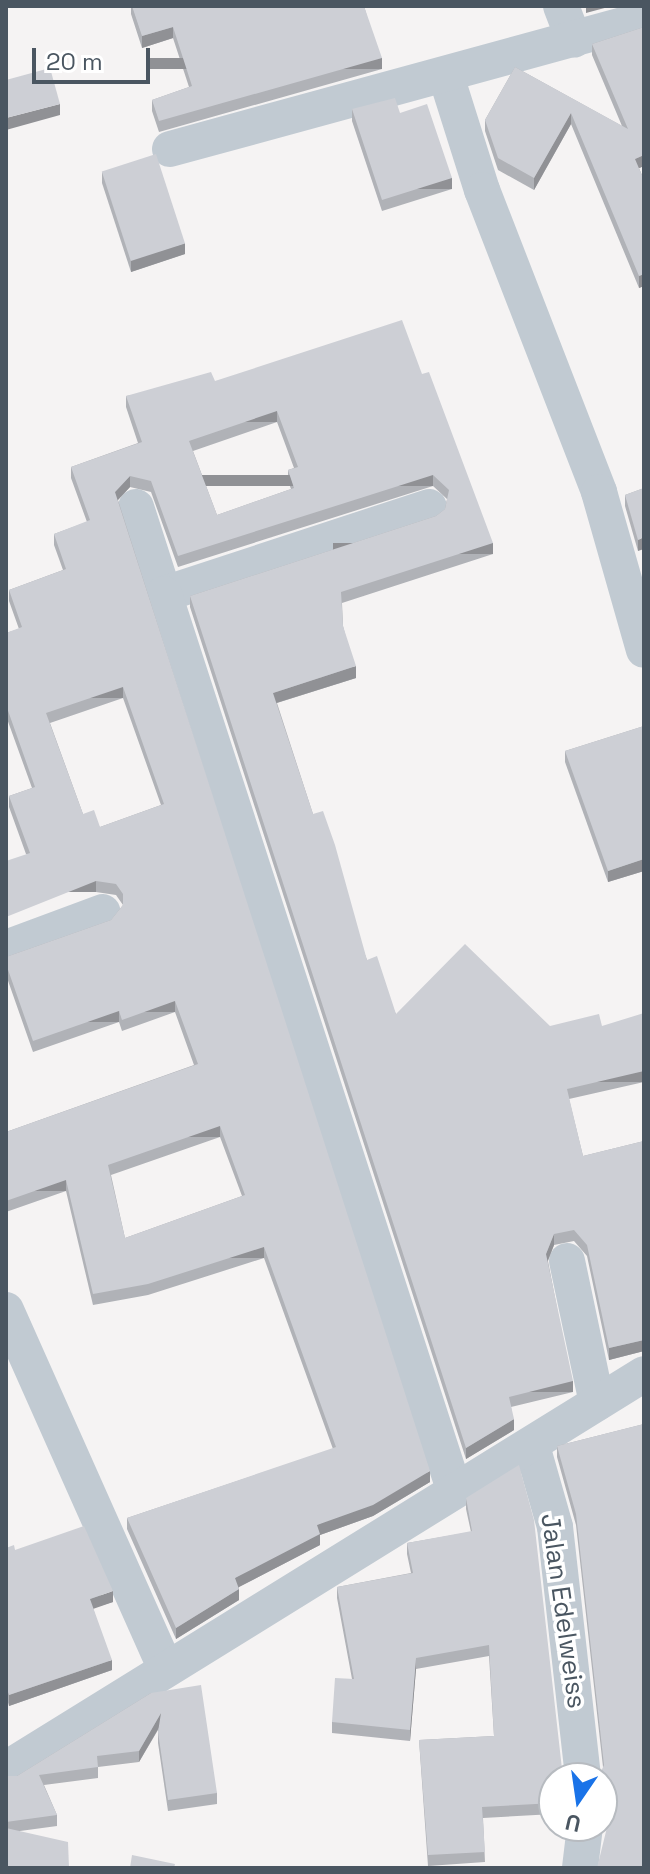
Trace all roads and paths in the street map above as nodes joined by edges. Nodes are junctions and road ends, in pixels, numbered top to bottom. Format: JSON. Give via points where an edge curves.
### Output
{"nodes":[{"id":1,"x":561,"y":6,"type":"edge"},
{"id":2,"x":644,"y":19,"type":"edge"},
{"id":3,"x":574,"y":40,"type":"junction"},
{"id":4,"x":446,"y":76,"type":"junction"},
{"id":5,"x":170,"y":149,"type":"dead end"},
{"id":6,"x":136,"y":507,"type":"dead end"},
{"id":7,"x":429,"y":507,"type":"dead end"},
{"id":8,"x":635,"y":582,"type":"edge"},
{"id":9,"x":164,"y":594,"type":"junction"},
{"id":10,"x":644,"y":650,"type":"edge"},
{"id":11,"x":103,"y":912,"type":"dead end"},
{"id":12,"x":6,"y":948,"type":"edge"},
{"id":13,"x":567,"y":1261,"type":"dead end"},
{"id":14,"x":6,"y":1310,"type":"edge"},
{"id":15,"x":644,"y":1374,"type":"edge"},
{"id":16,"x":597,"y":1403,"type":"junction"},
{"id":17,"x":532,"y":1446,"type":"junction"},
{"id":18,"x":454,"y":1489,"type":"junction"},
{"id":19,"x":165,"y":1667,"type":"junction"},
{"id":20,"x":581,"y":1762,"type":"edge"},
{"id":21,"x":6,"y":1769,"type":"edge"},
{"id":22,"x":583,"y":1842,"type":"edge"},
{"id":23,"x":580,"y":1868,"type":"edge"}],
"edges":[{"from":1,"to":3,"type":"street"},
{"from":2,"to":3,"type":"street"},
{"from":3,"to":4,"type":"street"},
{"from":4,"to":5,"type":"street"},
{"from":4,"to":8,"type":"street","via":[[482,190]]},
{"from":6,"to":9,"type":"street"},
{"from":7,"to":9,"type":"street"},
{"from":8,"to":10,"type":"street"},
{"from":9,"to":18,"type":"street"},
{"from":11,"to":12,"type":"street"},
{"from":13,"to":16,"type":"street"},
{"from":14,"to":19,"type":"street"},
{"from":15,"to":16,"type":"street"},
{"from":16,"to":17,"type":"street"},
{"from":17,"to":18,"type":"street"},
{"from":17,"to":20,"type":"street","name":"Jalan Edelweiss","via":[[555,1527]]},
{"from":18,"to":19,"type":"street"},
{"from":19,"to":21,"type":"street","via":[[130,1697]]},
{"from":22,"to":23,"type":"street"}]}
